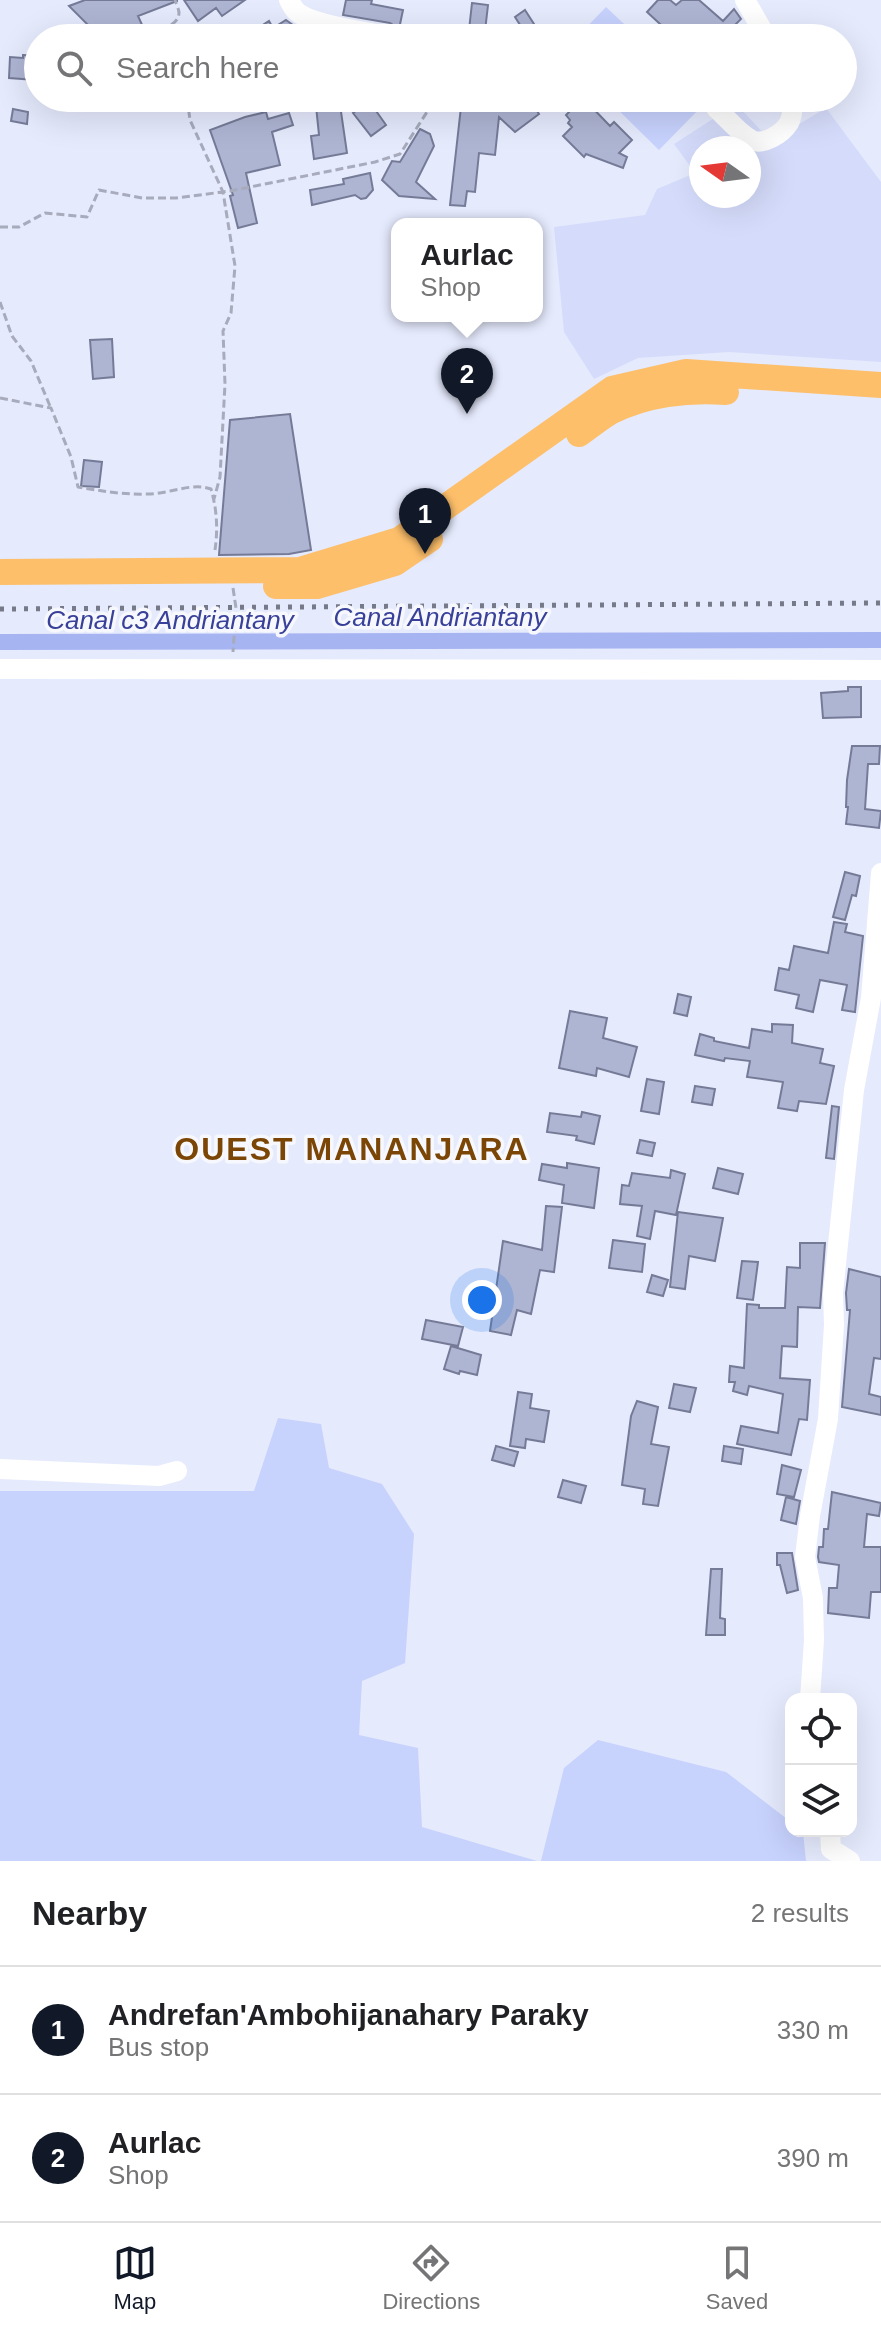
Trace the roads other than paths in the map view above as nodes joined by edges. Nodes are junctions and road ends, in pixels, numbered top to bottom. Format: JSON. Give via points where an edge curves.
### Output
{"nodes":[{"id":1,"x":289,"y":0,"type":"edge"},
{"id":2,"x":745,"y":0,"type":"edge"},
{"id":3,"x":325,"y":24,"type":"edge"},
{"id":4,"x":759,"y":24,"type":"edge"},
{"id":5,"x":720,"y":112,"type":"edge"},
{"id":6,"x":792,"y":112,"type":"edge"},
{"id":7,"x":881,"y":385,"type":"edge"},
{"id":8,"x":881,"y":403,"type":"edge"},
{"id":9,"x":0,"y":572,"type":"edge"},
{"id":10,"x":222,"y":579,"type":"junction"},
{"id":11,"x":0,"y":588,"type":"edge"},
{"id":12,"x":0,"y":669,"type":"edge"},
{"id":13,"x":881,"y":670,"type":"edge"},
{"id":14,"x":881,"y":873,"type":"edge"},
{"id":15,"x":0,"y":1469,"type":"edge"},
{"id":16,"x":177,"y":1471,"type":"dead end"},
{"id":17,"x":810,"y":1693,"type":"edge"},
{"id":18,"x":830,"y":1847,"type":"edge"},
{"id":19,"x":850,"y":1861,"type":"edge"}],
"edges":[{"from":1,"to":3,"type":"street","via":[[296,11]]},
{"from":2,"to":4,"type":"street"},
{"from":5,"to":6,"type":"street","via":[[750,140],[765,141],[785,128]]},
{"from":7,"to":10,"type":"main road","via":[[686,372],[612,389],[390,544],[300,570]]},
{"from":8,"to":10,"type":"main road","via":[[701,390],[630,403],[608,413],[395,563],[317,586]]},
{"from":9,"to":10,"type":"main road"},
{"from":10,"to":11,"type":"main road"},
{"from":12,"to":13,"type":"street"},
{"from":14,"to":17,"type":"street","via":[[871,998],[854,1090],[833,1293],[828,1419],[805,1557],[813,1598]]},
{"from":15,"to":16,"type":"street","via":[[159,1476]]},
{"from":18,"to":19,"type":"street"}]}
